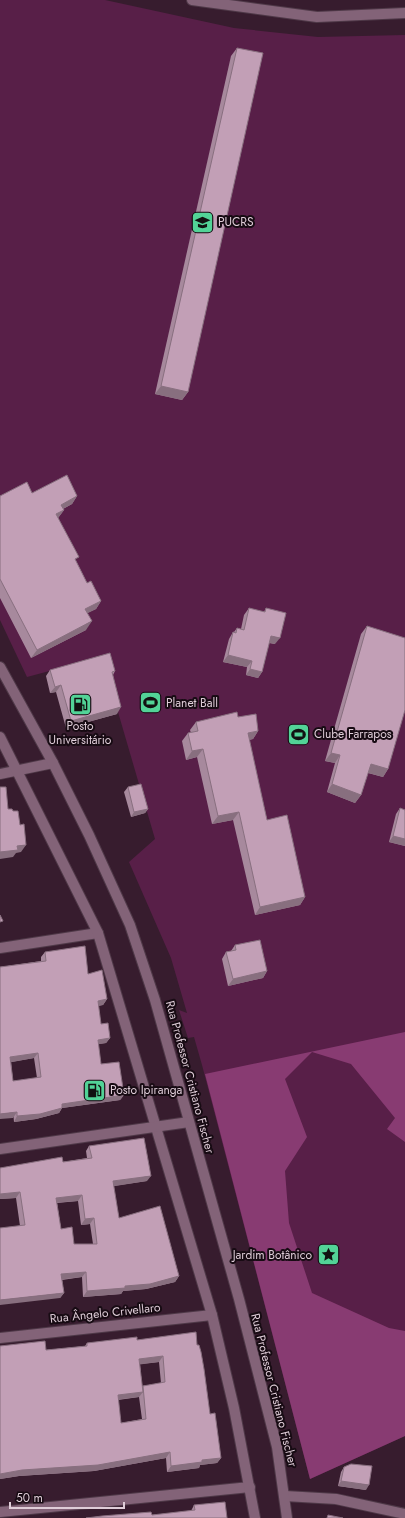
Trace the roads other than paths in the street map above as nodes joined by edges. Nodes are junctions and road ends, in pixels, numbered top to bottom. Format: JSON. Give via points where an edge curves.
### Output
{"nodes":[{"id":1,"x":192,"y":0,"type":"edge"},
{"id":2,"x":405,"y":13,"type":"edge"},
{"id":3,"x":0,"y":666,"type":"edge"},
{"id":4,"x":0,"y":737,"type":"edge"},
{"id":5,"x":53,"y":763,"type":"junction"},
{"id":6,"x":18,"y":772,"type":"junction"},
{"id":7,"x":0,"y":774,"type":"edge"},
{"id":8,"x":98,"y":933,"type":"junction"},
{"id":9,"x":0,"y":948,"type":"edge"},
{"id":10,"x":189,"y":1122,"type":"junction"},
{"id":11,"x":156,"y":1127,"type":"junction"},
{"id":12,"x":0,"y":1149,"type":"edge"},
{"id":13,"x":212,"y":1315,"type":"junction"},
{"id":14,"x":0,"y":1338,"type":"edge"},
{"id":15,"x":250,"y":1487,"type":"junction"},
{"id":16,"x":285,"y":1496,"type":"junction"},
{"id":17,"x":0,"y":1512,"type":"edge"},
{"id":18,"x":405,"y":1514,"type":"edge"},
{"id":19,"x":255,"y":1518,"type":"edge"},
{"id":20,"x":287,"y":1518,"type":"edge"}],
"edges":[{"from":1,"to":2,"type":"main road","via":[[317,17]]},
{"from":3,"to":5,"type":"main road","name":"Rua Professor Cristiano Fischer"},
{"from":4,"to":6,"type":"main road"},
{"from":5,"to":6,"type":"main road"},
{"from":5,"to":10,"type":"main road","name":"Rua Professor Cristiano Fischer","via":[[130,925],[156,1000]]},
{"from":6,"to":7,"type":"main road"},
{"from":6,"to":8,"type":"main road"},
{"from":8,"to":9,"type":"main road"},
{"from":8,"to":11,"type":"main road"},
{"from":10,"to":11,"type":"main road"},
{"from":10,"to":16,"type":"main road","name":"Rua Professor Cristiano Fischer","via":[[239,1299],[275,1440]]},
{"from":11,"to":12,"type":"main road"},
{"from":11,"to":13,"type":"main road"},
{"from":13,"to":14,"type":"main road","name":"Rua Ângelo Crivellaro"},
{"from":13,"to":15,"type":"main road"},
{"from":15,"to":17,"type":"main road"},
{"from":15,"to":19,"type":"main road"},
{"from":16,"to":18,"type":"main road","via":[[336,1499]]},
{"from":16,"to":20,"type":"main road","name":"Rua Professor Cristiano Fischer"}]}
